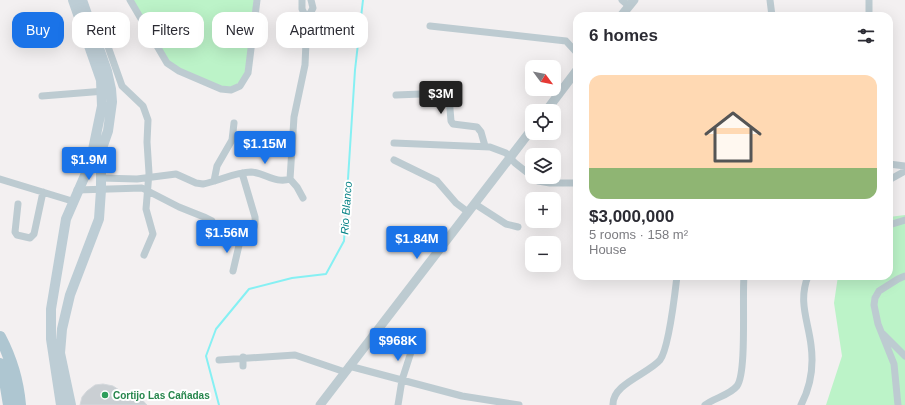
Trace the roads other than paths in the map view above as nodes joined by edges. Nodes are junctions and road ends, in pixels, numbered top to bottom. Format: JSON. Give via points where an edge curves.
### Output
{"nodes":[{"id":1,"x":130,"y":0,"type":"edge"},
{"id":2,"x":257,"y":0,"type":"edge"},
{"id":3,"x":302,"y":0,"type":"edge"},
{"id":4,"x":311,"y":0,"type":"edge"},
{"id":5,"x":770,"y":0,"type":"edge"},
{"id":6,"x":869,"y":0,"type":"edge"},
{"id":7,"x":79,"y":1,"type":"edge"},
{"id":8,"x":629,"y":2,"type":"edge"},
{"id":9,"x":304,"y":12,"type":"edge"},
{"id":10,"x":311,"y":12,"type":"edge"},
{"id":11,"x":623,"y":12,"type":"edge"},
{"id":12,"x":772,"y":12,"type":"edge"},
{"id":13,"x":869,"y":12,"type":"edge"},
{"id":14,"x":430,"y":26,"type":"dead end"},
{"id":15,"x":108,"y":48,"type":"edge"},
{"id":16,"x":306,"y":48,"type":"edge"},
{"id":17,"x":573,"y":49,"type":"edge"},
{"id":18,"x":573,"y":75,"type":"edge"},
{"id":19,"x":107,"y":90,"type":"junction"},
{"id":20,"x":396,"y":95,"type":"dead end"},
{"id":21,"x":42,"y":96,"type":"dead end"},
{"id":22,"x":551,"y":104,"type":"edge"},
{"id":23,"x":234,"y":123,"type":"dead end"},
{"id":24,"x":525,"y":139,"type":"edge"},
{"id":25,"x":394,"y":143,"type":"dead end"},
{"id":26,"x":485,"y":146,"type":"junction"},
{"id":27,"x":96,"y":157,"type":"junction"},
{"id":28,"x":511,"y":158,"type":"junction"},
{"id":29,"x":394,"y":160,"type":"dead end"},
{"id":30,"x":893,"y":164,"type":"edge"},
{"id":31,"x":905,"y":166,"type":"edge"},
{"id":32,"x":905,"y":171,"type":"edge"},
{"id":33,"x":242,"y":173,"type":"junction"},
{"id":34,"x":149,"y":177,"type":"junction"},
{"id":35,"x":101,"y":178,"type":"junction"},
{"id":36,"x":893,"y":178,"type":"edge"},
{"id":37,"x":0,"y":179,"type":"edge"},
{"id":38,"x":290,"y":179,"type":"junction"},
{"id":39,"x":214,"y":180,"type":"junction"},
{"id":40,"x":573,"y":183,"type":"edge"},
{"id":41,"x":77,"y":190,"type":"junction"},
{"id":42,"x":101,"y":190,"type":"junction"},
{"id":43,"x":148,"y":190,"type":"junction"},
{"id":44,"x":43,"y":192,"type":"junction"},
{"id":45,"x":303,"y":198,"type":"dead end"},
{"id":46,"x":72,"y":202,"type":"junction"},
{"id":47,"x":18,"y":204,"type":"dead end"},
{"id":48,"x":475,"y":204,"type":"junction"},
{"id":49,"x":468,"y":212,"type":"junction"},
{"id":50,"x":905,"y":220,"type":"edge"},
{"id":51,"x":893,"y":224,"type":"edge"},
{"id":52,"x":518,"y":227,"type":"dead end"},
{"id":53,"x":240,"y":241,"type":"junction"},
{"id":54,"x":144,"y":255,"type":"dead end"},
{"id":55,"x":233,"y":271,"type":"dead end"},
{"id":56,"x":905,"y":276,"type":"edge"},
{"id":57,"x":676,"y":280,"type":"edge"},
{"id":58,"x":744,"y":280,"type":"edge"},
{"id":59,"x":806,"y":280,"type":"edge"},
{"id":60,"x":54,"y":291,"type":"junction"},
{"id":61,"x":70,"y":295,"type":"junction"},
{"id":62,"x":883,"y":334,"type":"junction"},
{"id":63,"x":0,"y":337,"type":"edge"},
{"id":64,"x":412,"y":349,"type":"dead end"},
{"id":65,"x":905,"y":356,"type":"edge"},
{"id":66,"x":243,"y":357,"type":"junction"},
{"id":67,"x":219,"y":360,"type":"dead end"},
{"id":68,"x":0,"y":364,"type":"edge"},
{"id":69,"x":242,"y":366,"type":"dead end"},
{"id":70,"x":347,"y":369,"type":"junction"},
{"id":71,"x":402,"y":380,"type":"junction"},
{"id":72,"x":9,"y":405,"type":"edge"},
{"id":73,"x":20,"y":405,"type":"edge"},
{"id":74,"x":61,"y":405,"type":"edge"},
{"id":75,"x":71,"y":405,"type":"edge"},
{"id":76,"x":320,"y":405,"type":"edge"},
{"id":77,"x":398,"y":405,"type":"edge"},
{"id":78,"x":519,"y":405,"type":"edge"},
{"id":79,"x":613,"y":405,"type":"edge"},
{"id":80,"x":705,"y":405,"type":"edge"},
{"id":81,"x":801,"y":405,"type":"edge"},
{"id":82,"x":898,"y":405,"type":"edge"}],
"edges":[{"from":1,"to":2,"type":"street","via":[[167,63],[185,74],[221,89],[230,90],[240,86],[248,73]]},
{"from":3,"to":9,"type":"street"},
{"from":4,"to":10,"type":"street","via":[[313,8]]},
{"from":5,"to":12,"type":"street"},
{"from":6,"to":13,"type":"street"},
{"from":7,"to":19,"type":"main road"},
{"from":8,"to":11,"type":"street"},
{"from":14,"to":17,"type":"street","via":[[566,41]]},
{"from":15,"to":34,"type":"street","via":[[122,86],[143,106],[147,116]]},
{"from":16,"to":38,"type":"street","via":[[305,65],[294,113]]},
{"from":18,"to":22,"type":"street"},
{"from":19,"to":21,"type":"street"},
{"from":19,"to":27,"type":"main road","via":[[112,102],[111,116],[102,148]]},
{"from":20,"to":26,"type":"street","via":[[446,93],[449,97],[453,124],[477,127]]},
{"from":23,"to":39,"type":"street","via":[[232,140],[218,164]]},
{"from":24,"to":28,"type":"street"},
{"from":25,"to":26,"type":"street"},
{"from":26,"to":28,"type":"street","via":[[499,150]]},
{"from":27,"to":35,"type":"main road"},
{"from":27,"to":41,"type":"main road"},
{"from":28,"to":40,"type":"street","via":[[538,181]]},
{"from":28,"to":48,"type":"street"},
{"from":29,"to":49,"type":"street","via":[[437,181],[456,203]]},
{"from":30,"to":31,"type":"street"},
{"from":32,"to":36,"type":"street"},
{"from":33,"to":38,"type":"street","via":[[257,173],[278,180]]},
{"from":33,"to":39,"type":"street"},
{"from":33,"to":53,"type":"street","via":[[256,222],[248,237]]},
{"from":34,"to":35,"type":"street"},
{"from":34,"to":39,"type":"street","via":[[176,174],[203,184]]},
{"from":34,"to":43,"type":"street"},
{"from":35,"to":42,"type":"main road"},
{"from":37,"to":44,"type":"street"},
{"from":38,"to":45,"type":"street"},
{"from":41,"to":42,"type":"street"},
{"from":41,"to":46,"type":"main road"},
{"from":42,"to":43,"type":"street","via":[[136,187]]},
{"from":42,"to":61,"type":"main road","via":[[99,219]]},
{"from":43,"to":53,"type":"street","via":[[212,221],[225,235]]},
{"from":43,"to":54,"type":"street","via":[[146,209],[153,234]]},
{"from":44,"to":46,"type":"street"},
{"from":44,"to":47,"type":"street","via":[[34,234],[30,238],[17,235],[15,232]]},
{"from":46,"to":60,"type":"main road","via":[[63,230]]},
{"from":48,"to":49,"type":"street"},
{"from":48,"to":52,"type":"street","via":[[506,224]]},
{"from":49,"to":70,"type":"street"},
{"from":50,"to":51,"type":"street"},
{"from":53,"to":55,"type":"street"},
{"from":56,"to":62,"type":"street","via":[[884,287],[875,298],[876,318]]},
{"from":57,"to":79,"type":"street","via":[[662,357],[651,368],[621,388],[614,398]]},
{"from":58,"to":80,"type":"street","via":[[743,357],[738,384],[733,390]]},
{"from":59,"to":81,"type":"street","via":[[803,297],[813,363],[810,385]]},
{"from":60,"to":61,"type":"main road"},
{"from":60,"to":74,"type":"main road","via":[[51,339]]},
{"from":61,"to":75,"type":"main road","via":[[62,329],[60,353]]},
{"from":62,"to":65,"type":"street"},
{"from":62,"to":82,"type":"street","via":[[895,367]]},
{"from":63,"to":73,"type":"main road","via":[[16,378]]},
{"from":64,"to":71,"type":"street"},
{"from":66,"to":67,"type":"street"},
{"from":66,"to":69,"type":"street"},
{"from":66,"to":70,"type":"street","via":[[300,356]]},
{"from":68,"to":72,"type":"main road"},
{"from":70,"to":71,"type":"street"},
{"from":70,"to":76,"type":"street"},
{"from":71,"to":77,"type":"street"},
{"from":71,"to":78,"type":"street","via":[[462,396]]}]}
